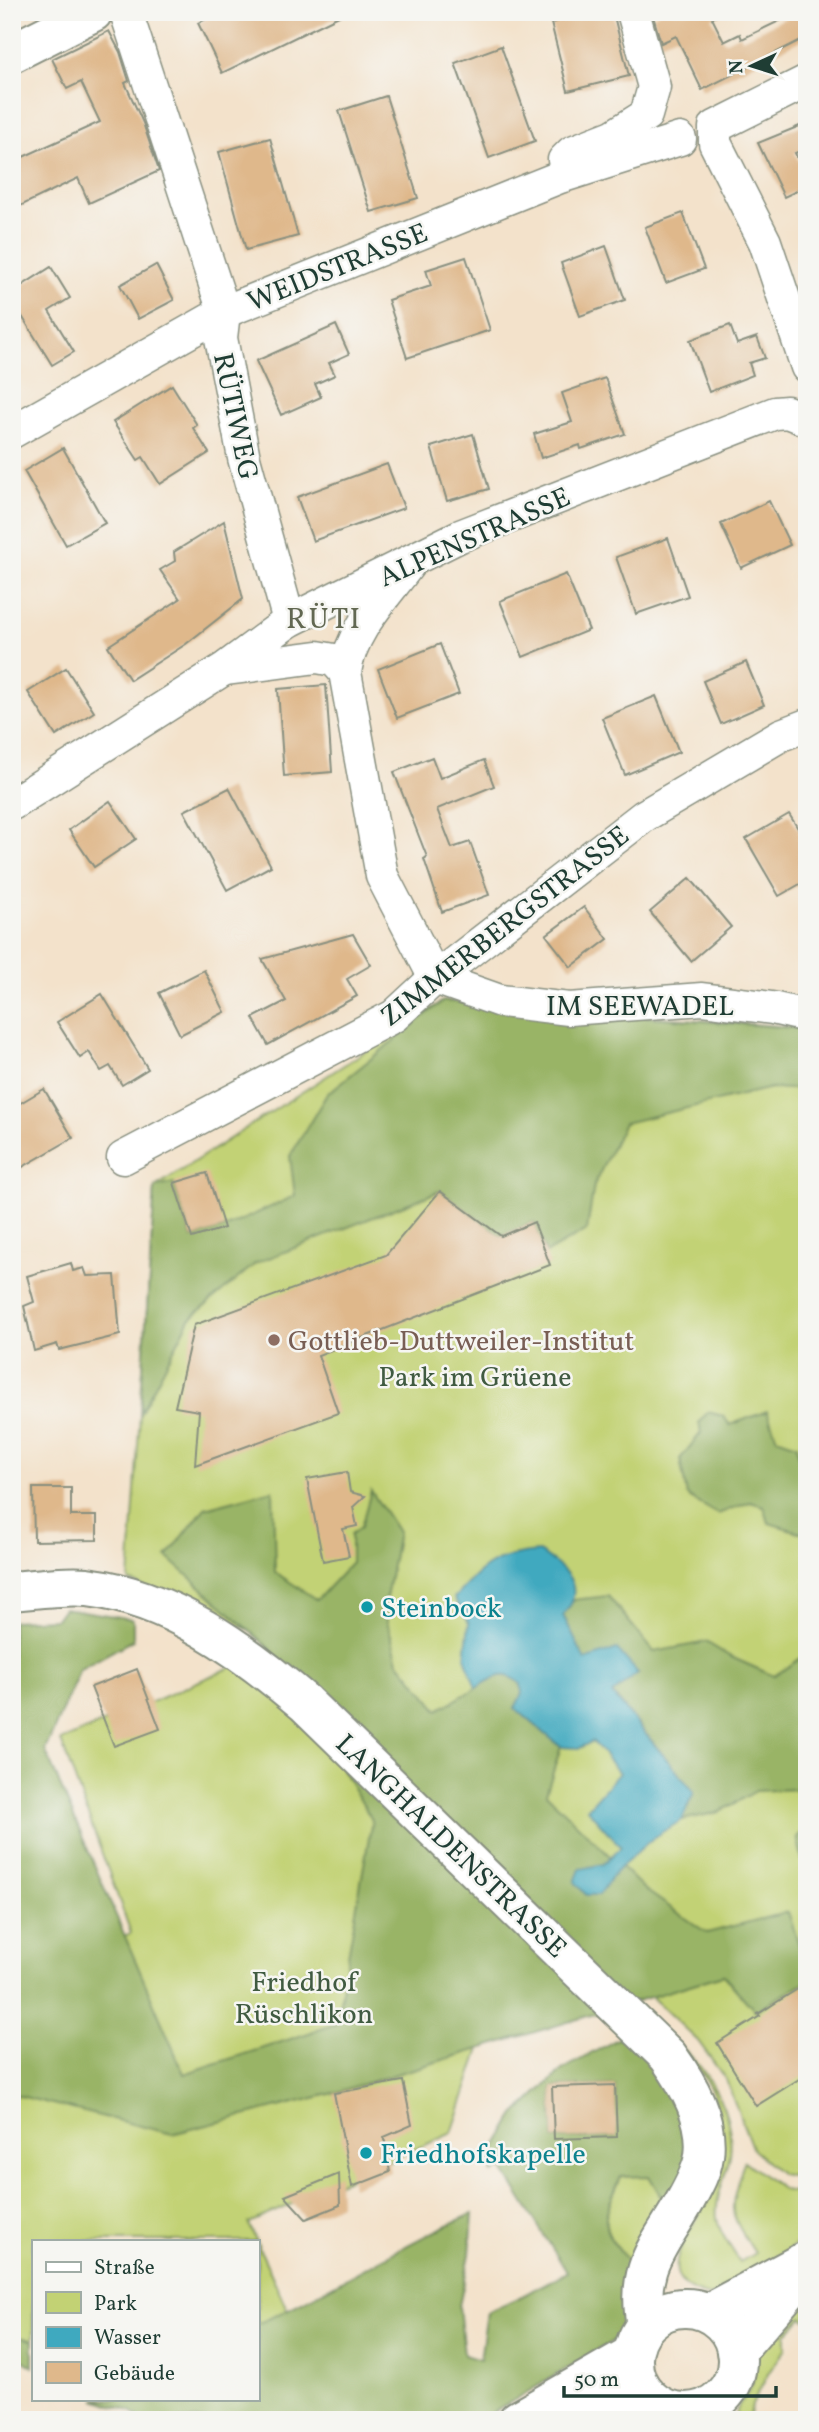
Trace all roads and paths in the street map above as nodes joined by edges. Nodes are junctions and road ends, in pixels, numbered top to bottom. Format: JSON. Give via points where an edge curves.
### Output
{"nodes":[{"id":1,"x":93,"y":12,"type":"edge"},
{"id":2,"x":126,"y":12,"type":"edge"},
{"id":3,"x":633,"y":12,"type":"edge"},
{"id":4,"x":12,"y":53,"type":"edge"},
{"id":5,"x":807,"y":81,"type":"edge"},
{"id":6,"x":680,"y":139,"type":"dead end"},
{"id":7,"x":560,"y":177,"type":"junction"},
{"id":8,"x":224,"y":312,"type":"junction"},
{"id":9,"x":807,"y":367,"type":"edge"},
{"id":10,"x":807,"y":420,"type":"edge"},
{"id":11,"x":12,"y":432,"type":"edge"},
{"id":12,"x":413,"y":559,"type":"junction"},
{"id":13,"x":289,"y":621,"type":"junction"},
{"id":14,"x":224,"y":669,"type":"junction"},
{"id":15,"x":345,"y":671,"type":"junction"},
{"id":16,"x":807,"y":725,"type":"edge"},
{"id":17,"x":13,"y":804,"type":"edge"},
{"id":18,"x":435,"y":978,"type":"junction"},
{"id":19,"x":807,"y":1016,"type":"edge"},
{"id":20,"x":123,"y":1158,"type":"dead end"},
{"id":21,"x":12,"y":1591,"type":"edge"},
{"id":22,"x":807,"y":2260,"type":"edge"},
{"id":23,"x":650,"y":2262,"type":"junction"},
{"id":24,"x":807,"y":2270,"type":"edge"},
{"id":25,"x":694,"y":2311,"type":"junction"},
{"id":26,"x":640,"y":2340,"type":"junction"},
{"id":27,"x":736,"y":2351,"type":"junction"},
{"id":28,"x":646,"y":2394,"type":"junction"},
{"id":29,"x":698,"y":2413,"type":"edge"},
{"id":30,"x":518,"y":2420,"type":"edge"},
{"id":31,"x":573,"y":2420,"type":"edge"}],
"edges":[{"from":1,"to":4,"type":"main road"},
{"from":2,"to":8,"type":"street","name":"RÜTIWEG"},
{"from":3,"to":7,"type":"street","via":[[654,87],[646,115],[613,136],[572,152],[560,163]]},
{"from":5,"to":9,"type":"street","via":[[715,127],[715,143],[765,242]]},
{"from":6,"to":7,"type":"street","name":"WEIDSTRASSE"},
{"from":7,"to":8,"type":"street","name":"WEIDSTRASSE"},
{"from":8,"to":11,"type":"street","name":"WEIDSTRASSE"},
{"from":8,"to":13,"type":"street","name":"RÜTIWEG","via":[[221,338],[244,458]]},
{"from":10,"to":12,"type":"street","name":"ALPENSTRASSE","via":[[787,411],[775,413],[460,536]]},
{"from":12,"to":13,"type":"street","name":"ALPENSTRASSE"},
{"from":12,"to":15,"type":"street","via":[[356,636]]},
{"from":13,"to":14,"type":"street","name":"ALPENSTRASSE"},
{"from":14,"to":15,"type":"street","via":[[317,657],[334,660]]},
{"from":14,"to":17,"type":"street","name":"ALPENSTRASSE"},
{"from":15,"to":18,"type":"street","via":[[382,876]]},
{"from":16,"to":18,"type":"street","name":"ZIMMERBERGSTRASSE","via":[[781,735],[644,816]]},
{"from":18,"to":19,"type":"street","name":"IM SEEWADEL","via":[[500,1001],[569,1009],[702,999]]},
{"from":18,"to":20,"type":"street","name":"ZIMMERBERGSTRASSE","via":[[394,1016]]},
{"from":21,"to":23,"type":"main road","name":"LANGHALDENSTRASSE","via":[[84,1587],[124,1594],[181,1618],[259,1664],[305,1703],[668,2056],[696,2104],[704,2155],[697,2179]]},
{"from":22,"to":25,"type":"main road"},
{"from":23,"to":25,"type":"main road","via":[[660,2283]]},
{"from":23,"to":26,"type":"main road","name":"LANGHALDENSTRASSE"},
{"from":24,"to":27,"type":"main road"},
{"from":25,"to":26,"type":"main road","via":[[667,2311]]},
{"from":25,"to":27,"type":"main road","via":[[717,2319],[730,2333]]},
{"from":26,"to":28,"type":"main road","via":[[635,2376]]},
{"from":26,"to":30,"type":"main road"},
{"from":27,"to":29,"type":"main road","via":[[734,2375],[723,2395]]},
{"from":28,"to":29,"type":"main road","via":[[661,2406]]},
{"from":28,"to":31,"type":"main road","via":[[606,2402]]}]}
